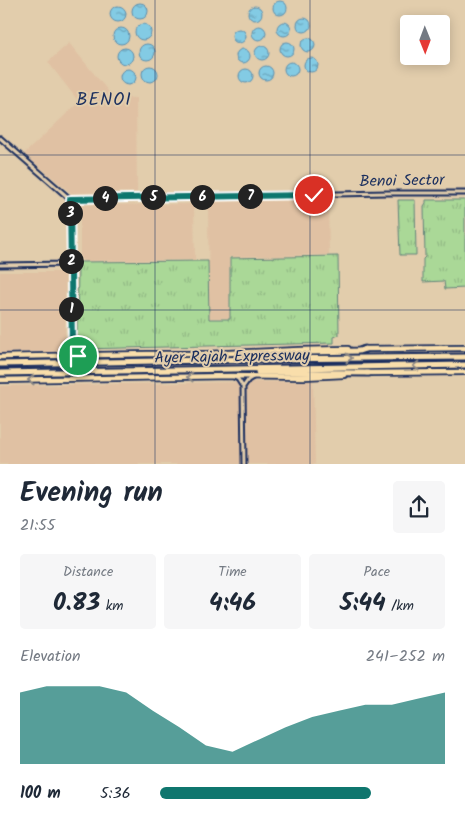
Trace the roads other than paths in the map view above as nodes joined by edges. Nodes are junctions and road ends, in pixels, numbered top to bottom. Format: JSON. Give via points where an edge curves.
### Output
{"nodes":[{"id":1,"x":0,"y":138,"type":"edge"},
{"id":2,"x":465,"y":193,"type":"edge"},
{"id":3,"x":70,"y":199,"type":"junction"},
{"id":4,"x":71,"y":264,"type":"junction"},
{"id":5,"x":0,"y":265,"type":"edge"},
{"id":6,"x":72,"y":348,"type":"junction"},
{"id":7,"x":465,"y":348,"type":"edge"},
{"id":8,"x":365,"y":349,"type":"junction"},
{"id":9,"x":66,"y":356,"type":"junction"},
{"id":10,"x":78,"y":356,"type":"junction"},
{"id":11,"x":0,"y":357,"type":"edge"},
{"id":12,"x":465,"y":357,"type":"edge"},
{"id":13,"x":265,"y":359,"type":"junction"},
{"id":14,"x":0,"y":364,"type":"edge"},
{"id":15,"x":465,"y":365,"type":"edge"},
{"id":16,"x":225,"y":369,"type":"junction"},
{"id":17,"x":465,"y":372,"type":"edge"},
{"id":18,"x":0,"y":373,"type":"edge"},
{"id":19,"x":369,"y":373,"type":"junction"},
{"id":20,"x":231,"y":376,"type":"junction"},
{"id":21,"x":255,"y":377,"type":"junction"},
{"id":22,"x":0,"y":380,"type":"edge"},
{"id":23,"x":243,"y":387,"type":"junction"},
{"id":24,"x":244,"y":464,"type":"edge"}],
"edges":[{"from":1,"to":3,"type":"street"},
{"from":2,"to":3,"type":"street","name":"Benoi Sector"},
{"from":3,"to":4,"type":"street"},
{"from":4,"to":5,"type":"street"},
{"from":4,"to":6,"type":"street"},
{"from":6,"to":9,"type":"street"},
{"from":6,"to":10,"type":"street"},
{"from":7,"to":8,"type":"main road"},
{"from":8,"to":10,"type":"main road"},
{"from":8,"to":13,"type":"highway"},
{"from":9,"to":10,"type":"main road"},
{"from":9,"to":11,"type":"main road"},
{"from":13,"to":12,"type":"highway","name":"Ayer Rajah Expressway","one_way":true},
{"from":13,"to":14,"type":"highway","name":"Ayer Rajah Expressway"},
{"from":15,"to":16,"type":"highway","name":"Ayer Rajah Expressway","one_way":true},
{"from":16,"to":18,"type":"highway","name":"Ayer Rajah Expressway"},
{"from":16,"to":19,"type":"highway"},
{"from":17,"to":19,"type":"main road"},
{"from":19,"to":21,"type":"main road"},
{"from":20,"to":21,"type":"main road"},
{"from":20,"to":22,"type":"main road","one_way":true},
{"from":20,"to":23,"type":"street","via":[[238,379]]},
{"from":21,"to":23,"type":"street"},
{"from":23,"to":24,"type":"street"}]}
